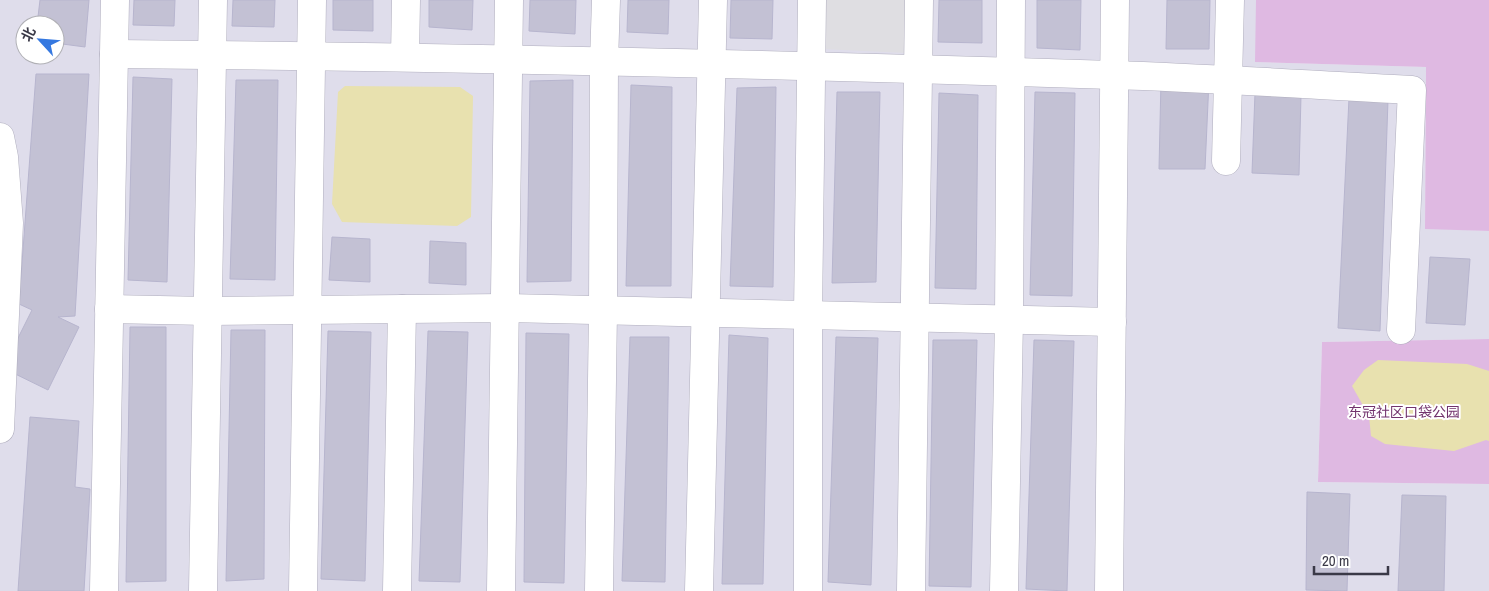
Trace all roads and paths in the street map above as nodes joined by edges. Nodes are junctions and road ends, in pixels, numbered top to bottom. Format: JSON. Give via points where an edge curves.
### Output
{"nodes":[{"id":1,"x":115,"y":0,"type":"edge"},
{"id":2,"x":213,"y":0,"type":"edge"},
{"id":3,"x":312,"y":0,"type":"edge"},
{"id":4,"x":406,"y":0,"type":"edge"},
{"id":5,"x":509,"y":0,"type":"edge"},
{"id":6,"x":606,"y":0,"type":"edge"},
{"id":7,"x":713,"y":0,"type":"edge"},
{"id":8,"x":812,"y":0,"type":"edge"},
{"id":9,"x":919,"y":0,"type":"edge"},
{"id":10,"x":1011,"y":0,"type":"edge"},
{"id":11,"x":1116,"y":0,"type":"edge"},
{"id":12,"x":1230,"y":0,"type":"edge"},
{"id":13,"x":114,"y":54,"type":"junction"},
{"id":14,"x":212,"y":54,"type":"junction"},
{"id":15,"x":311,"y":57,"type":"junction"},
{"id":16,"x":405,"y":57,"type":"junction"},
{"id":17,"x":508,"y":60,"type":"junction"},
{"id":18,"x":604,"y":62,"type":"junction"},
{"id":19,"x":712,"y":64,"type":"junction"},
{"id":20,"x":811,"y":67,"type":"junction"},
{"id":21,"x":918,"y":70,"type":"junction"},
{"id":22,"x":1010,"y":72,"type":"junction"},
{"id":23,"x":1115,"y":75,"type":"junction"},
{"id":24,"x":1228,"y":81,"type":"junction"},
{"id":25,"x":0,"y":137,"type":"edge"},
{"id":26,"x":1226,"y":161,"type":"dead end"},
{"id":27,"x":504,"y":308,"type":"junction"},
{"id":28,"x":307,"y":309,"type":"junction"},
{"id":29,"x":402,"y":309,"type":"junction"},
{"id":30,"x":109,"y":310,"type":"junction"},
{"id":31,"x":603,"y":310,"type":"junction"},
{"id":32,"x":208,"y":311,"type":"junction"},
{"id":33,"x":705,"y":312,"type":"junction"},
{"id":34,"x":808,"y":315,"type":"junction"},
{"id":35,"x":915,"y":317,"type":"junction"},
{"id":36,"x":1009,"y":319,"type":"junction"},
{"id":37,"x":1112,"y":322,"type":"junction"},
{"id":38,"x":1400,"y":330,"type":"dead end"},
{"id":39,"x":0,"y":429,"type":"edge"},
{"id":40,"x":104,"y":591,"type":"edge"},
{"id":41,"x":203,"y":591,"type":"edge"},
{"id":42,"x":303,"y":591,"type":"edge"},
{"id":43,"x":397,"y":591,"type":"edge"},
{"id":44,"x":501,"y":591,"type":"edge"},
{"id":45,"x":599,"y":591,"type":"edge"},
{"id":46,"x":699,"y":591,"type":"edge"},
{"id":47,"x":808,"y":591,"type":"edge"},
{"id":48,"x":911,"y":591,"type":"edge"},
{"id":49,"x":1004,"y":591,"type":"edge"},
{"id":50,"x":1109,"y":591,"type":"edge"}],
"edges":[{"from":1,"to":13,"type":"lane"},
{"from":2,"to":14,"type":"lane"},
{"from":3,"to":15,"type":"lane"},
{"from":4,"to":16,"type":"lane"},
{"from":5,"to":17,"type":"lane"},
{"from":6,"to":18,"type":"lane"},
{"from":7,"to":19,"type":"lane"},
{"from":8,"to":20,"type":"lane"},
{"from":9,"to":21,"type":"lane"},
{"from":10,"to":22,"type":"lane"},
{"from":11,"to":23,"type":"lane"},
{"from":12,"to":24,"type":"lane"},
{"from":13,"to":14,"type":"lane"},
{"from":13,"to":30,"type":"lane"},
{"from":14,"to":15,"type":"lane"},
{"from":14,"to":32,"type":"lane"},
{"from":15,"to":16,"type":"lane"},
{"from":15,"to":28,"type":"lane"},
{"from":16,"to":17,"type":"lane"},
{"from":17,"to":18,"type":"lane"},
{"from":17,"to":27,"type":"lane"},
{"from":18,"to":19,"type":"lane"},
{"from":18,"to":31,"type":"lane"},
{"from":19,"to":20,"type":"lane"},
{"from":19,"to":33,"type":"lane"},
{"from":20,"to":21,"type":"lane"},
{"from":20,"to":34,"type":"lane"},
{"from":21,"to":22,"type":"lane"},
{"from":21,"to":35,"type":"lane"},
{"from":22,"to":23,"type":"lane"},
{"from":22,"to":36,"type":"lane"},
{"from":23,"to":24,"type":"lane"},
{"from":23,"to":37,"type":"lane"},
{"from":24,"to":26,"type":"lane"},
{"from":24,"to":38,"type":"lane","via":[[1412,90]]},
{"from":25,"to":39,"type":"lane","via":[[9,223]]},
{"from":27,"to":29,"type":"lane"},
{"from":27,"to":31,"type":"lane"},
{"from":27,"to":44,"type":"lane"},
{"from":28,"to":29,"type":"lane"},
{"from":28,"to":32,"type":"lane"},
{"from":28,"to":42,"type":"lane"},
{"from":29,"to":43,"type":"lane"},
{"from":30,"to":32,"type":"lane"},
{"from":30,"to":40,"type":"lane"},
{"from":31,"to":33,"type":"lane"},
{"from":31,"to":45,"type":"lane"},
{"from":32,"to":41,"type":"lane"},
{"from":33,"to":34,"type":"lane"},
{"from":33,"to":46,"type":"lane"},
{"from":34,"to":35,"type":"lane"},
{"from":34,"to":47,"type":"lane"},
{"from":35,"to":36,"type":"lane"},
{"from":35,"to":48,"type":"lane"},
{"from":36,"to":37,"type":"lane"},
{"from":36,"to":49,"type":"lane"},
{"from":37,"to":50,"type":"lane"}]}
